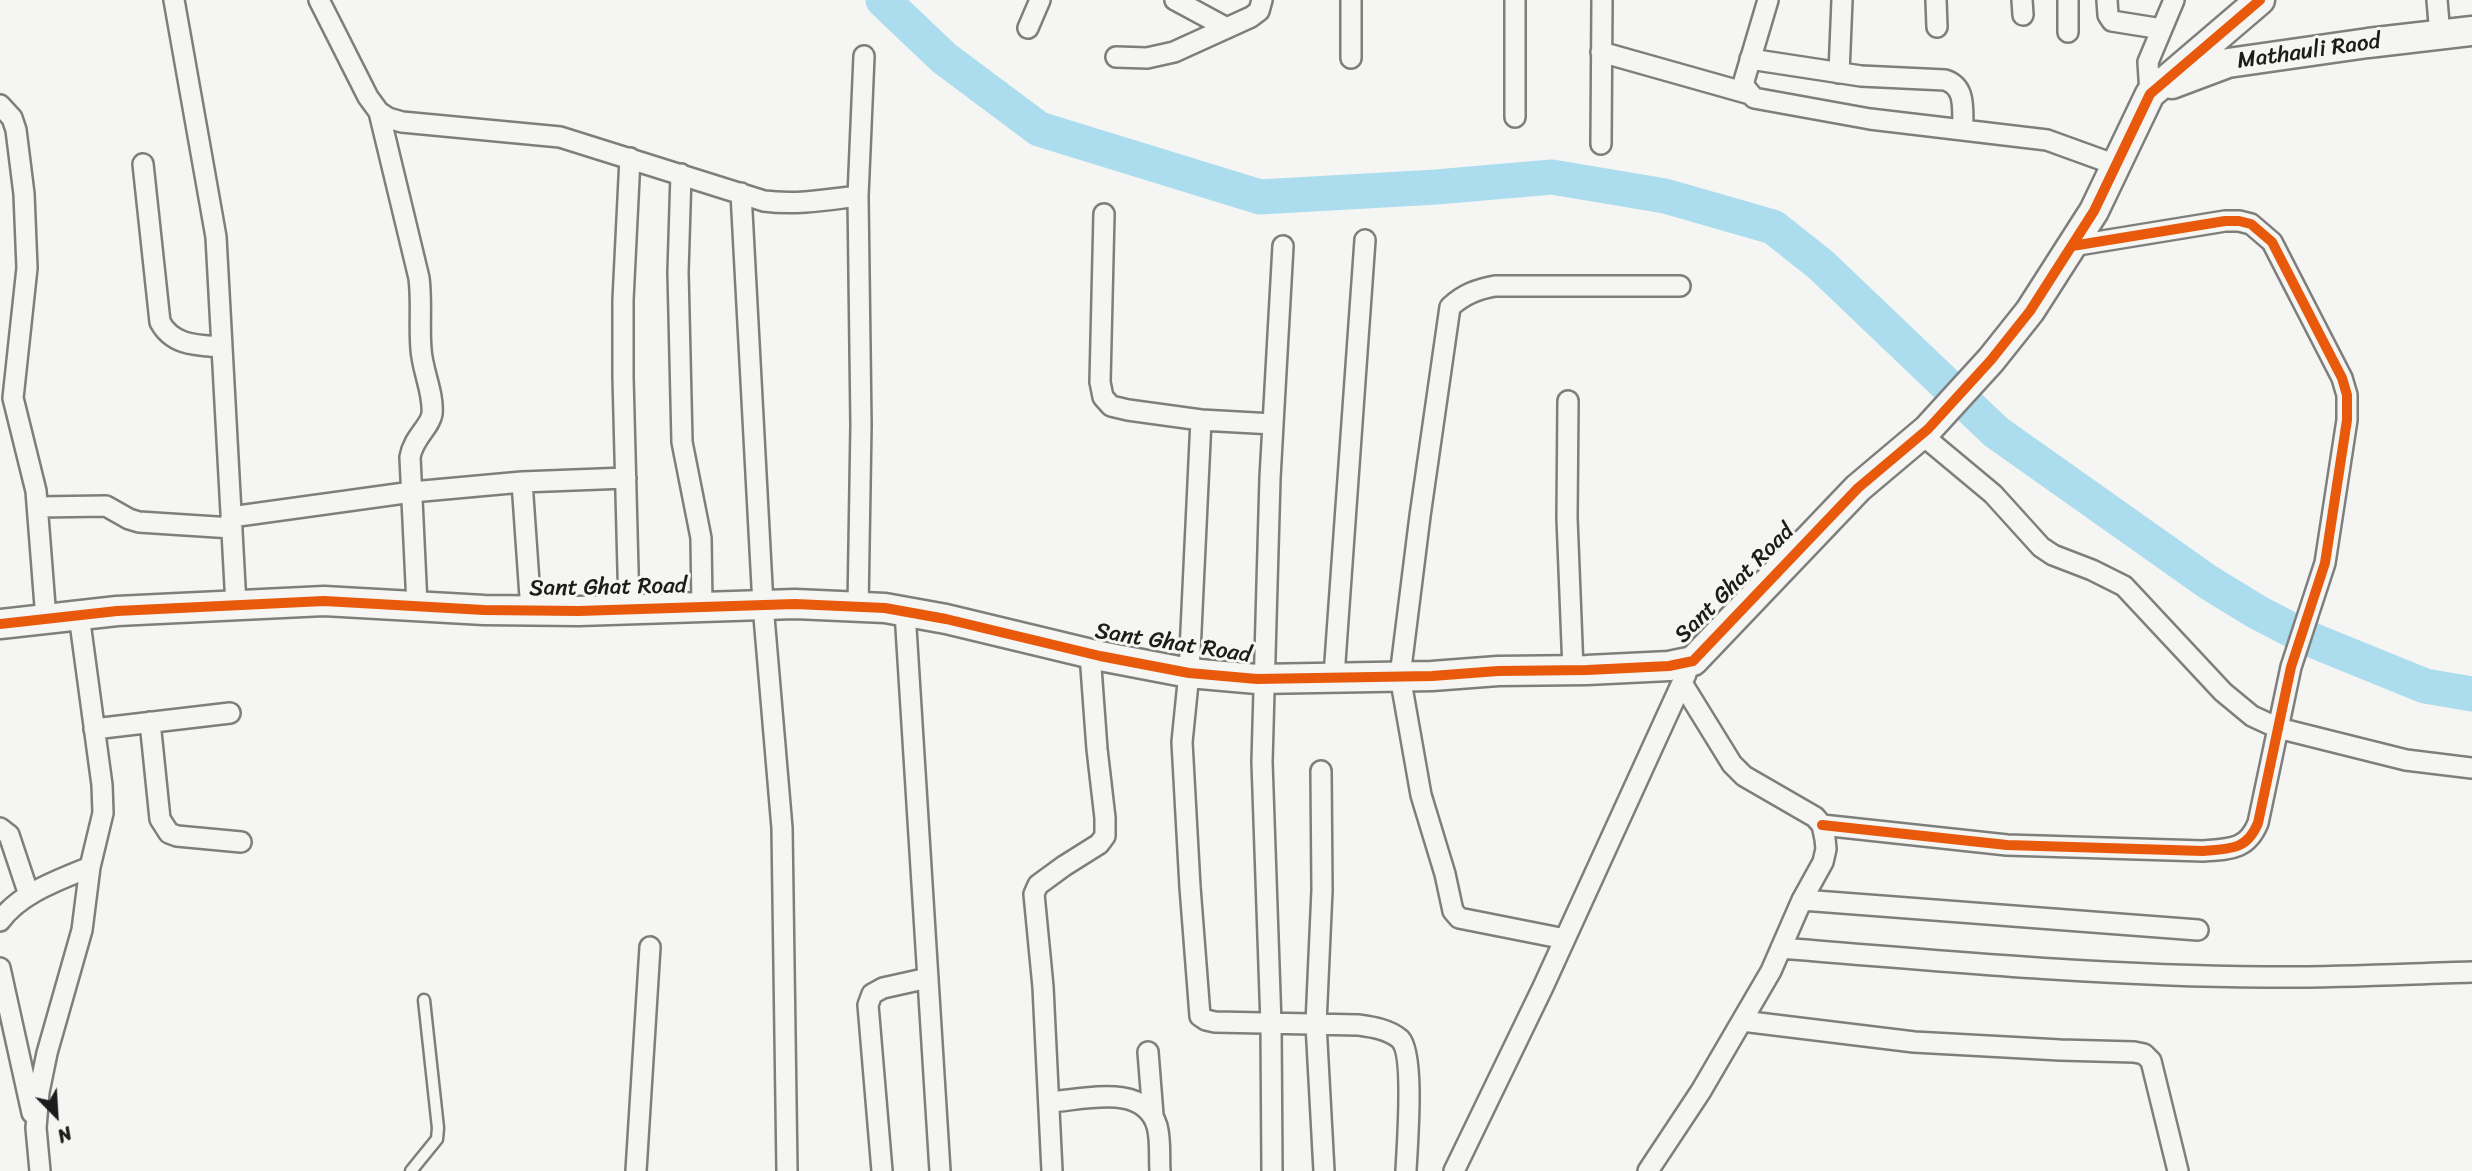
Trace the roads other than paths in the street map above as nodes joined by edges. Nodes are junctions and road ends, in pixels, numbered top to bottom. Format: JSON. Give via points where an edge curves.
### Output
{"nodes":[{"id":1,"x":174,"y":0,"type":"edge"},
{"id":2,"x":319,"y":0,"type":"edge"},
{"id":3,"x":1040,"y":0,"type":"edge"},
{"id":4,"x":1175,"y":0,"type":"edge"},
{"id":5,"x":1262,"y":0,"type":"edge"},
{"id":6,"x":1351,"y":0,"type":"edge"},
{"id":7,"x":1515,"y":0,"type":"edge"},
{"id":8,"x":1602,"y":0,"type":"edge"},
{"id":9,"x":1768,"y":0,"type":"edge"},
{"id":10,"x":1842,"y":0,"type":"edge"},
{"id":11,"x":1936,"y":0,"type":"edge"},
{"id":12,"x":2068,"y":0,"type":"edge"},
{"id":13,"x":2107,"y":0,"type":"edge"},
{"id":14,"x":2174,"y":0,"type":"edge"},
{"id":15,"x":2260,"y":0,"type":"edge"},
{"id":16,"x":2437,"y":0,"type":"edge"},
{"id":17,"x":1937,"y":27,"type":"dead end"},
{"id":18,"x":1028,"y":28,"type":"dead end"},
{"id":19,"x":1227,"y":28,"type":"junction"},
{"id":20,"x":2162,"y":29,"type":"junction"},
{"id":21,"x":2472,"y":31,"type":"edge"},
{"id":22,"x":2068,"y":32,"type":"dead end"},
{"id":23,"x":2440,"y":35,"type":"junction"},
{"id":24,"x":1601,"y":52,"type":"junction"},
{"id":25,"x":864,"y":55,"type":"dead end"},
{"id":26,"x":1116,"y":57,"type":"dead end"},
{"id":27,"x":1352,"y":58,"type":"dead end"},
{"id":28,"x":1750,"y":59,"type":"junction"},
{"id":29,"x":1839,"y":73,"type":"junction"},
{"id":30,"x":1750,"y":94,"type":"junction"},
{"id":31,"x":2150,"y":94,"type":"junction"},
{"id":32,"x":0,"y":105,"type":"edge"},
{"id":33,"x":379,"y":112,"type":"junction"},
{"id":34,"x":1515,"y":117,"type":"dead end"},
{"id":35,"x":1963,"y":130,"type":"junction"},
{"id":36,"x":1601,"y":144,"type":"dead end"},
{"id":37,"x":630,"y":158,"type":"junction"},
{"id":38,"x":143,"y":164,"type":"dead end"},
{"id":39,"x":2116,"y":165,"type":"junction"},
{"id":40,"x":681,"y":174,"type":"junction"},
{"id":41,"x":741,"y":193,"type":"junction"},
{"id":42,"x":858,"y":196,"type":"junction"},
{"id":43,"x":1104,"y":214,"type":"dead end"},
{"id":44,"x":1365,"y":240,"type":"dead end"},
{"id":45,"x":1283,"y":246,"type":"dead end"},
{"id":46,"x":2072,"y":246,"type":"junction"},
{"id":47,"x":1680,"y":286,"type":"dead end"},
{"id":48,"x":222,"y":347,"type":"junction"},
{"id":49,"x":7,"y":396,"type":"edge"},
{"id":50,"x":1568,"y":401,"type":"dead end"},
{"id":51,"x":1201,"y":420,"type":"junction"},
{"id":52,"x":1273,"y":424,"type":"junction"},
{"id":53,"x":1924,"y":432,"type":"junction"},
{"id":54,"x":626,"y":478,"type":"junction"},
{"id":55,"x":522,"y":482,"type":"junction"},
{"id":56,"x":412,"y":492,"type":"junction"},
{"id":57,"x":38,"y":507,"type":"junction"},
{"id":58,"x":231,"y":523,"type":"junction"},
{"id":59,"x":236,"y":605,"type":"junction"},
{"id":60,"x":763,"y":605,"type":"junction"},
{"id":61,"x":417,"y":606,"type":"junction"},
{"id":62,"x":702,"y":607,"type":"junction"},
{"id":63,"x":858,"y":607,"type":"junction"},
{"id":64,"x":629,"y":609,"type":"junction"},
{"id":65,"x":531,"y":611,"type":"junction"},
{"id":66,"x":905,"y":612,"type":"junction"},
{"id":67,"x":79,"y":615,"type":"junction"},
{"id":68,"x":46,"y":619,"type":"junction"},
{"id":69,"x":0,"y":624,"type":"edge"},
{"id":70,"x":1090,"y":654,"type":"junction"},
{"id":71,"x":1573,"y":670,"type":"junction"},
{"id":72,"x":1687,"y":672,"type":"junction"},
{"id":73,"x":1189,"y":673,"type":"junction"},
{"id":74,"x":1334,"y":676,"type":"junction"},
{"id":75,"x":1400,"y":676,"type":"junction"},
{"id":76,"x":1264,"y":678,"type":"junction"},
{"id":77,"x":230,"y":713,"type":"dead end"},
{"id":78,"x":150,"y":722,"type":"junction"},
{"id":79,"x":2278,"y":728,"type":"junction"},
{"id":80,"x":94,"y":729,"type":"junction"},
{"id":81,"x":2472,"y":768,"type":"edge"},
{"id":82,"x":1321,"y":771,"type":"dead end"},
{"id":83,"x":1822,"y":825,"type":"junction"},
{"id":84,"x":0,"y":828,"type":"edge"},
{"id":85,"x":241,"y":842,"type":"dead end"},
{"id":86,"x":90,"y":867,"type":"junction"},
{"id":87,"x":29,"y":895,"type":"junction"},
{"id":88,"x":1802,"y":900,"type":"junction"},
{"id":89,"x":0,"y":921,"type":"edge"},
{"id":90,"x":2198,"y":930,"type":"dead end"},
{"id":91,"x":1565,"y":939,"type":"junction"},
{"id":92,"x":650,"y":947,"type":"dead end"},
{"id":93,"x":1781,"y":948,"type":"junction"},
{"id":94,"x":0,"y":968,"type":"edge"},
{"id":95,"x":2472,"y":972,"type":"edge"},
{"id":96,"x":928,"y":978,"type":"junction"},
{"id":97,"x":424,"y":1000,"type":"dead end"},
{"id":98,"x":1742,"y":1021,"type":"junction"},
{"id":99,"x":1271,"y":1024,"type":"junction"},
{"id":100,"x":1316,"y":1024,"type":"junction"},
{"id":101,"x":1148,"y":1052,"type":"dead end"},
{"id":102,"x":1049,"y":1102,"type":"junction"},
{"id":103,"x":1153,"y":1115,"type":"junction"},
{"id":104,"x":36,"y":1128,"type":"junction"},
{"id":105,"x":40,"y":1171,"type":"edge"},
{"id":106,"x":411,"y":1171,"type":"edge"},
{"id":107,"x":636,"y":1171,"type":"edge"},
{"id":108,"x":788,"y":1171,"type":"edge"},
{"id":109,"x":882,"y":1171,"type":"edge"},
{"id":110,"x":940,"y":1171,"type":"edge"},
{"id":111,"x":1052,"y":1171,"type":"edge"},
{"id":112,"x":1160,"y":1171,"type":"edge"},
{"id":113,"x":1272,"y":1171,"type":"edge"},
{"id":114,"x":1324,"y":1171,"type":"edge"},
{"id":115,"x":1406,"y":1171,"type":"edge"},
{"id":116,"x":1454,"y":1171,"type":"edge"},
{"id":117,"x":1648,"y":1171,"type":"edge"},
{"id":118,"x":2178,"y":1171,"type":"edge"}],
"edges":[{"from":1,"to":48,"type":"street","via":[[216,237]]},
{"from":2,"to":33,"type":"street"},
{"from":3,"to":18,"type":"street"},
{"from":4,"to":19,"type":"street"},
{"from":5,"to":19,"type":"street","via":[[1259,11]]},
{"from":6,"to":27,"type":"street"},
{"from":7,"to":34,"type":"street"},
{"from":8,"to":24,"type":"street"},
{"from":9,"to":28,"type":"street"},
{"from":10,"to":29,"type":"street"},
{"from":11,"to":17,"type":"street"},
{"from":12,"to":22,"type":"street"},
{"from":13,"to":20,"type":"street","via":[[2112,21]]},
{"from":14,"to":20,"type":"street"},
{"from":15,"to":31,"type":"street"},
{"from":16,"to":23,"type":"street"},
{"from":19,"to":26,"type":"street","via":[[1166,54]]},
{"from":20,"to":31,"type":"street","via":[[2148,62]]},
{"from":21,"to":23,"type":"street","name":"Mathauli Raod"},
{"from":23,"to":31,"type":"street","name":"Mathauli Raod","via":[[2228,63]]},
{"from":24,"to":30,"type":"street"},
{"from":24,"to":36,"type":"street"},
{"from":25,"to":42,"type":"street"},
{"from":28,"to":29,"type":"street"},
{"from":28,"to":30,"type":"street","via":[[1744,81]]},
{"from":29,"to":35,"type":"street","via":[[1955,83],[1961,95]]},
{"from":30,"to":35,"type":"street","via":[[1792,106]]},
{"from":31,"to":39,"type":"street","name":"Sant Ghat Road"},
{"from":32,"to":49,"type":"street","via":[[16,130],[27,268]]},
{"from":33,"to":37,"type":"street","via":[[402,122],[560,137]]},
{"from":33,"to":56,"type":"street","via":[[419,278],[420,346],[432,415],[412,445]]},
{"from":35,"to":39,"type":"street","via":[[2047,140]]},
{"from":37,"to":40,"type":"street"},
{"from":37,"to":54,"type":"street","via":[[623,300]]},
{"from":38,"to":48,"type":"street","via":[[160,322],[179,341]]},
{"from":39,"to":46,"type":"street","name":"Sant Ghat Road"},
{"from":40,"to":41,"type":"street"},
{"from":40,"to":62,"type":"street","via":[[682,442],[701,538]]},
{"from":41,"to":42,"type":"street","via":[[786,204]]},
{"from":41,"to":60,"type":"street"},
{"from":42,"to":63,"type":"street"},
{"from":43,"to":51,"type":"street","via":[[1102,397],[1128,410]]},
{"from":44,"to":74,"type":"street"},
{"from":45,"to":52,"type":"street"},
{"from":46,"to":53,"type":"street","name":"Sant Ghat Road","via":[[2030,312]]},
{"from":46,"to":79,"type":"street","via":[[2225,221],[2251,224],[2272,242],[2342,378],[2347,419],[2325,563],[2291,667]]},
{"from":47,"to":75,"type":"street","via":[[1495,286],[1476,290],[1451,307]]},
{"from":48,"to":58,"type":"street"},
{"from":49,"to":57,"type":"street"},
{"from":50,"to":71,"type":"street"},
{"from":51,"to":52,"type":"street"},
{"from":51,"to":73,"type":"street"},
{"from":52,"to":76,"type":"street"},
{"from":53,"to":72,"type":"street","name":"Sant Ghat Road","via":[[1858,488]]},
{"from":53,"to":79,"type":"street","via":[[1993,494],[2040,547],[2124,586],[2222,692],[2252,716]]},
{"from":54,"to":55,"type":"street"},
{"from":54,"to":64,"type":"street"},
{"from":55,"to":56,"type":"street"},
{"from":55,"to":65,"type":"street"},
{"from":56,"to":58,"type":"street"},
{"from":56,"to":61,"type":"street"},
{"from":57,"to":58,"type":"street","via":[[106,506],[139,522]]},
{"from":57,"to":68,"type":"street"},
{"from":58,"to":59,"type":"street"},
{"from":59,"to":61,"type":"street","name":"Sant Ghat Road","via":[[324,601]]},
{"from":59,"to":67,"type":"street","name":"Sant Ghat Road"},
{"from":60,"to":62,"type":"street","name":"Sant Ghat Road"},
{"from":60,"to":63,"type":"street","name":"Sant Ghat Road"},
{"from":60,"to":108,"type":"street","via":[[782,828]]},
{"from":61,"to":65,"type":"street","name":"Sant Ghat Road"},
{"from":62,"to":64,"type":"street","name":"Sant Ghat Road"},
{"from":63,"to":66,"type":"street","name":"Sant Ghat Road"},
{"from":64,"to":65,"type":"street","name":"Sant Ghat Road"},
{"from":66,"to":70,"type":"street","name":"Sant Ghat Road"},
{"from":66,"to":96,"type":"street"},
{"from":67,"to":68,"type":"street","name":"Sant Ghat Road"},
{"from":67,"to":80,"type":"street"},
{"from":68,"to":69,"type":"street","name":"Sant Ghat Road"},
{"from":70,"to":73,"type":"street","name":"Sant Ghat Road"},
{"from":70,"to":102,"type":"street","via":[[1104,836],[1038,885],[1034,894]]},
{"from":71,"to":72,"type":"street","name":"Sant Ghat Road","via":[[1669,666]]},
{"from":71,"to":75,"type":"street","name":"Sant Ghat Road"},
{"from":72,"to":83,"type":"street","via":[[1732,764]]},
{"from":72,"to":91,"type":"street"},
{"from":73,"to":76,"type":"street","name":"Sant Ghat Road"},
{"from":73,"to":99,"type":"street","via":[[1182,742],[1200,1016],[1215,1022]]},
{"from":74,"to":75,"type":"street","name":"Sant Ghat Road"},
{"from":74,"to":76,"type":"street","name":"Sant Ghat Road"},
{"from":75,"to":91,"type":"street","via":[[1422,795],[1453,911],[1470,922]]},
{"from":76,"to":99,"type":"street"},
{"from":77,"to":78,"type":"street"},
{"from":78,"to":80,"type":"street"},
{"from":78,"to":85,"type":"street","via":[[163,826],[177,836]]},
{"from":79,"to":81,"type":"street","via":[[2406,760]]},
{"from":79,"to":83,"type":"street","via":[[2253,836],[2229,849],[2007,845]]},
{"from":80,"to":86,"type":"street","via":[[104,801]]},
{"from":82,"to":100,"type":"street"},
{"from":83,"to":88,"type":"street","via":[[1823,862]]},
{"from":84,"to":87,"type":"street","via":[[9,835]]},
{"from":86,"to":87,"type":"street"},
{"from":86,"to":104,"type":"street","via":[[78,949],[47,1053]]},
{"from":87,"to":89,"type":"street"},
{"from":88,"to":90,"type":"street"},
{"from":88,"to":93,"type":"street"},
{"from":91,"to":116,"type":"street"},
{"from":92,"to":107,"type":"street"},
{"from":93,"to":95,"type":"street","via":[[2165,974],[2265,977]]},
{"from":93,"to":98,"type":"street"},
{"from":94,"to":104,"type":"street"},
{"from":96,"to":109,"type":"street","via":[[883,988],[872,994],[868,1005]]},
{"from":96,"to":110,"type":"street"},
{"from":97,"to":106,"type":"lane","via":[[438,1128],[437,1139]]},
{"from":98,"to":117,"type":"street"},
{"from":98,"to":118,"type":"street","via":[[1914,1042],[2144,1054],[2151,1061]]},
{"from":99,"to":100,"type":"street"},
{"from":99,"to":113,"type":"street"},
{"from":100,"to":114,"type":"street"},
{"from":100,"to":115,"type":"street","via":[[1377,1028],[1406,1048]]},
{"from":101,"to":103,"type":"street"},
{"from":102,"to":103,"type":"street","via":[[1120,1097],[1145,1105]]},
{"from":102,"to":111,"type":"street"},
{"from":103,"to":112,"type":"street"},
{"from":104,"to":105,"type":"street"}]}
